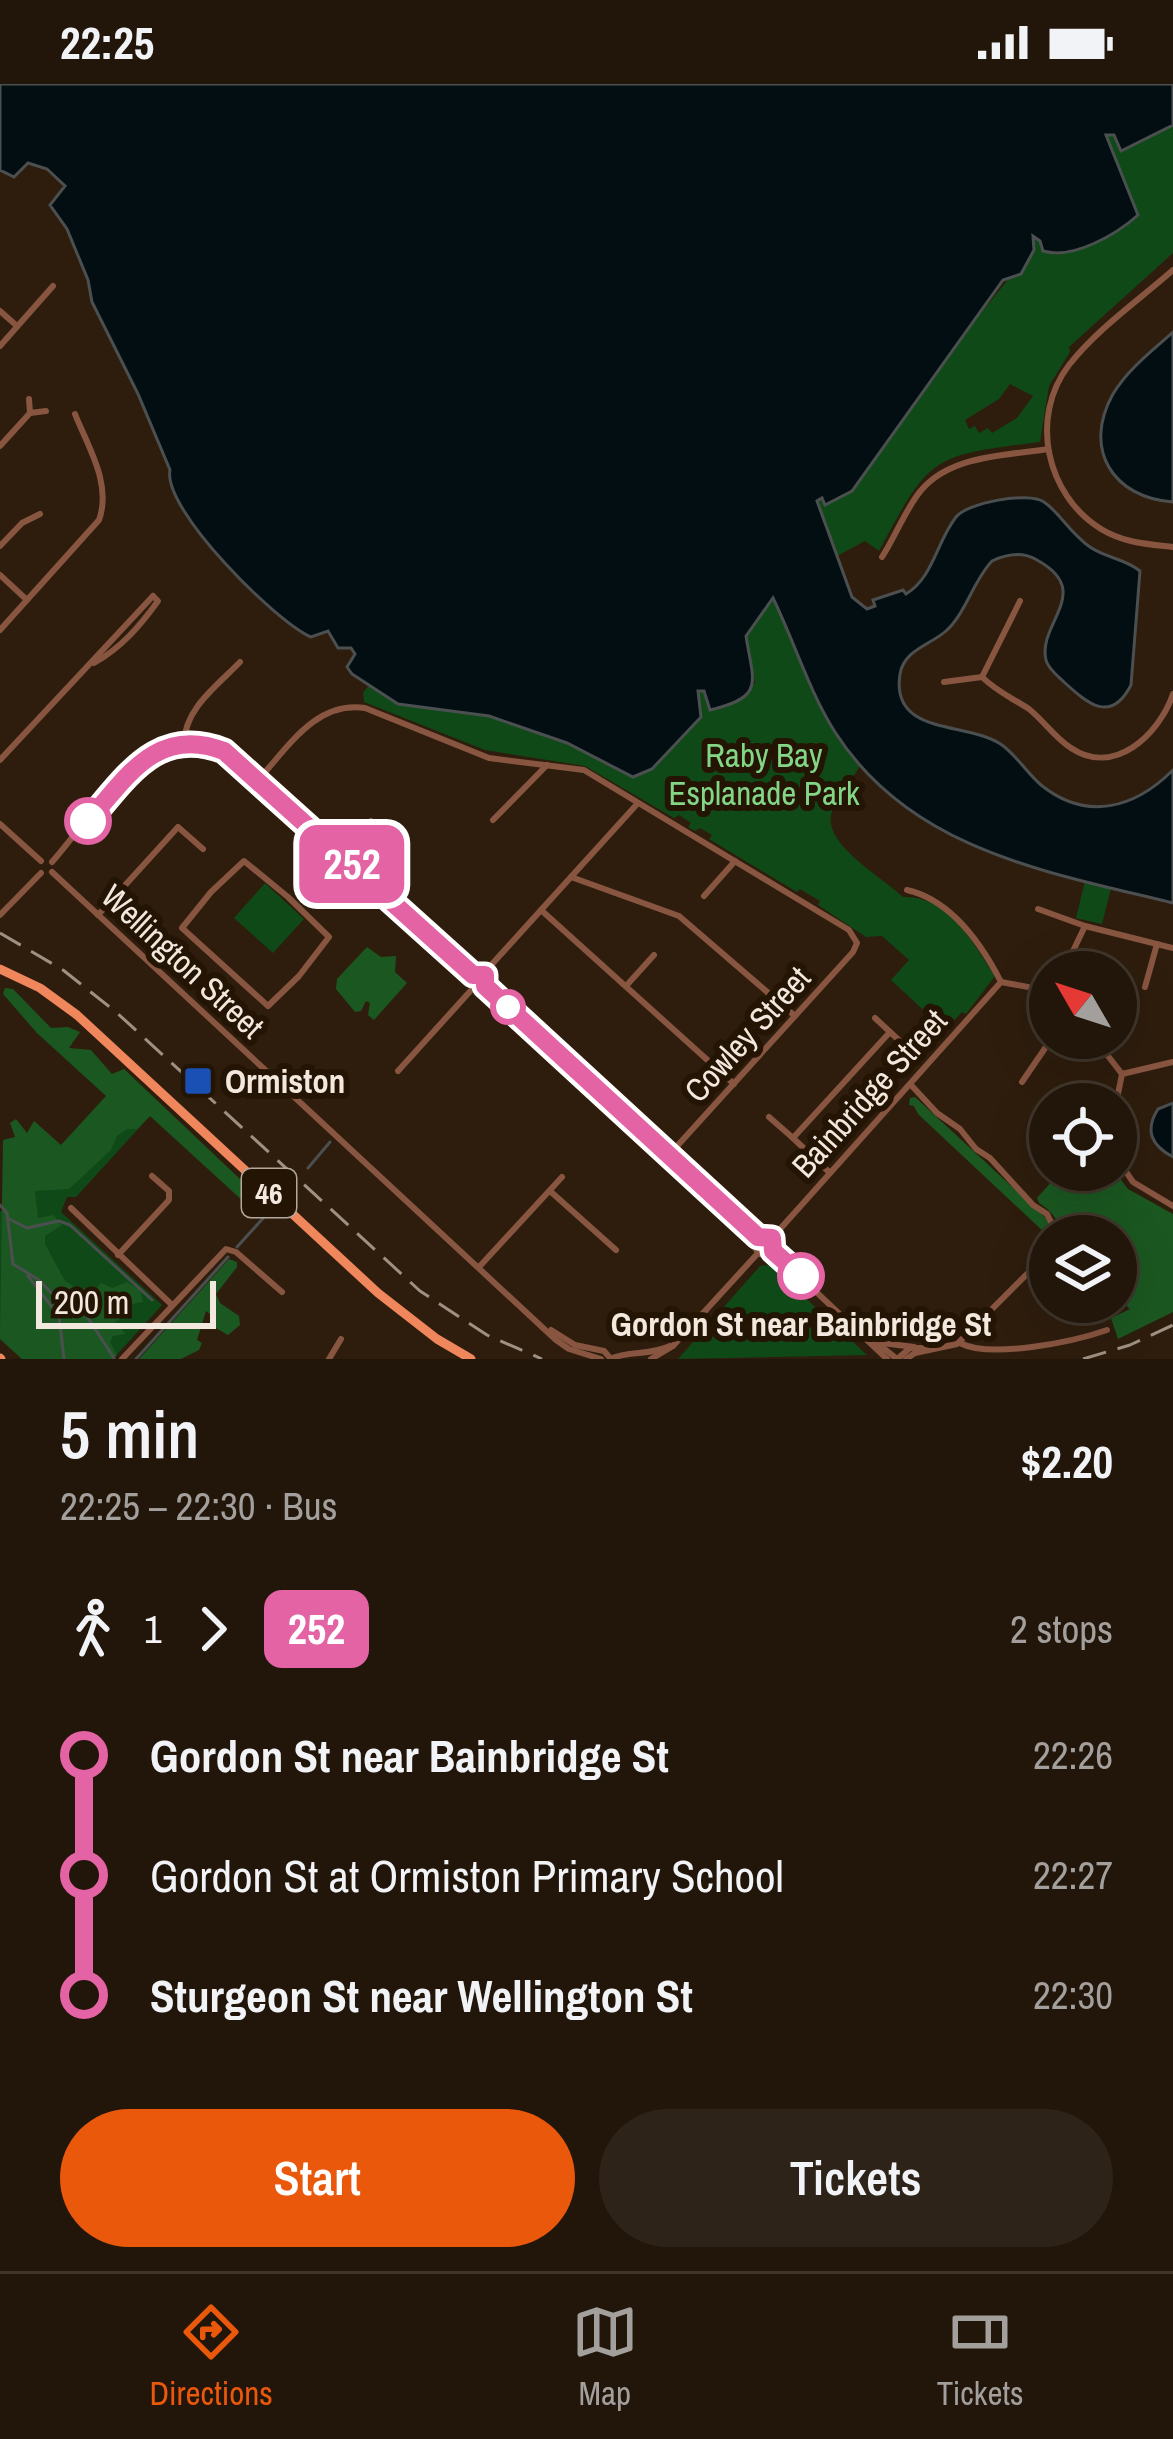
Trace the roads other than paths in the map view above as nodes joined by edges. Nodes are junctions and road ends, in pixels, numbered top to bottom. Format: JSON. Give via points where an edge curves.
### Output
{"nodes":[{"id":1,"x":1173,"y":270,"type":"edge"},
{"id":2,"x":53,"y":286,"type":"dead end"},
{"id":3,"x":0,"y":311,"type":"edge"},
{"id":4,"x":16,"y":326,"type":"junction"},
{"id":5,"x":0,"y":346,"type":"edge"},
{"id":6,"x":29,"y":399,"type":"dead end"},
{"id":7,"x":46,"y":411,"type":"dead end"},
{"id":8,"x":30,"y":413,"type":"junction"},
{"id":9,"x":75,"y":414,"type":"dead end"},
{"id":10,"x":0,"y":446,"type":"edge"},
{"id":11,"x":1048,"y":449,"type":"junction"},
{"id":12,"x":40,"y":514,"type":"dead end"},
{"id":13,"x":0,"y":546,"type":"edge"},
{"id":14,"x":1173,"y":548,"type":"edge"},
{"id":15,"x":882,"y":557,"type":"dead end"},
{"id":16,"x":0,"y":575,"type":"edge"},
{"id":17,"x":27,"y":600,"type":"junction"},
{"id":18,"x":1020,"y":601,"type":"dead end"},
{"id":19,"x":0,"y":630,"type":"edge"},
{"id":20,"x":240,"y":662,"type":"dead end"},
{"id":21,"x":86,"y":668,"type":"junction"},
{"id":22,"x":982,"y":676,"type":"junction"},
{"id":23,"x":944,"y":682,"type":"dead end"},
{"id":24,"x":1173,"y":694,"type":"edge"},
{"id":25,"x":184,"y":743,"type":"junction"},
{"id":26,"x":0,"y":760,"type":"edge"},
{"id":27,"x":547,"y":765,"type":"junction"},
{"id":28,"x":259,"y":779,"type":"junction"},
{"id":29,"x":638,"y":803,"type":"junction"},
{"id":30,"x":371,"y":820,"type":"dead end"},
{"id":31,"x":493,"y":820,"type":"dead end"},
{"id":32,"x":0,"y":824,"type":"edge"},
{"id":33,"x":203,"y":849,"type":"dead end"},
{"id":34,"x":343,"y":856,"type":"junction"},
{"id":35,"x":40,"y":861,"type":"junction"},
{"id":36,"x":735,"y":861,"type":"junction"},
{"id":37,"x":52,"y":862,"type":"junction"},
{"id":38,"x":52,"y":872,"type":"junction"},
{"id":39,"x":41,"y":873,"type":"junction"},
{"id":40,"x":571,"y":877,"type":"junction"},
{"id":41,"x":907,"y":890,"type":"dead end"},
{"id":42,"x":704,"y":896,"type":"dead end"},
{"id":43,"x":1038,"y":909,"type":"dead end"},
{"id":44,"x":541,"y":910,"type":"junction"},
{"id":45,"x":0,"y":915,"type":"edge"},
{"id":46,"x":98,"y":915,"type":"junction"},
{"id":47,"x":1085,"y":926,"type":"junction"},
{"id":48,"x":182,"y":928,"type":"joint"},
{"id":49,"x":1157,"y":944,"type":"junction"},
{"id":50,"x":1173,"y":948,"type":"edge"},
{"id":51,"x":1073,"y":951,"type":"edge"},
{"id":52,"x":655,"y":955,"type":"dead end"},
{"id":53,"x":0,"y":969,"type":"edge"},
{"id":54,"x":483,"y":974,"type":"junction"},
{"id":55,"x":473,"y":975,"type":"junction"},
{"id":56,"x":1001,"y":982,"type":"junction"},
{"id":57,"x":485,"y":986,"type":"junction"},
{"id":58,"x":626,"y":986,"type":"junction"},
{"id":59,"x":474,"y":987,"type":"junction"},
{"id":60,"x":1145,"y":987,"type":"dead end"},
{"id":61,"x":1029,"y":988,"type":"edge"},
{"id":62,"x":795,"y":1016,"type":"junction"},
{"id":63,"x":874,"y":1018,"type":"dead end"},
{"id":64,"x":890,"y":1032,"type":"junction"},
{"id":65,"x":903,"y":1044,"type":"dead end"},
{"id":66,"x":1038,"y":1059,"type":"edge"},
{"id":67,"x":1111,"y":1059,"type":"edge"},
{"id":68,"x":1173,"y":1062,"type":"edge"},
{"id":69,"x":398,"y":1071,"type":"dead end"},
{"id":70,"x":1123,"y":1074,"type":"junction"},
{"id":71,"x":1022,"y":1082,"type":"dead end"},
{"id":72,"x":1121,"y":1083,"type":"edge"},
{"id":73,"x":734,"y":1084,"type":"junction"},
{"id":74,"x":911,"y":1085,"type":"junction"},
{"id":75,"x":769,"y":1117,"type":"dead end"},
{"id":76,"x":793,"y":1138,"type":"junction"},
{"id":77,"x":669,"y":1155,"type":"junction"},
{"id":78,"x":830,"y":1173,"type":"junction"},
{"id":79,"x":152,"y":1176,"type":"dead end"},
{"id":80,"x":562,"y":1177,"type":"dead end"},
{"id":81,"x":1137,"y":1184,"type":"edge"},
{"id":82,"x":550,"y":1191,"type":"junction"},
{"id":83,"x":1173,"y":1206,"type":"edge"},
{"id":84,"x":71,"y":1208,"type":"dead end"},
{"id":85,"x":1048,"y":1215,"type":"edge"},
{"id":86,"x":758,"y":1237,"type":"junction"},
{"id":87,"x":772,"y":1238,"type":"junction"},
{"id":88,"x":616,"y":1250,"type":"dead end"},
{"id":89,"x":773,"y":1251,"type":"junction"},
{"id":90,"x":759,"y":1252,"type":"junction"},
{"id":91,"x":118,"y":1255,"type":"junction"},
{"id":92,"x":480,"y":1266,"type":"junction"},
{"id":93,"x":1029,"y":1272,"type":"edge"},
{"id":94,"x":282,"y":1292,"type":"dead end"},
{"id":95,"x":172,"y":1305,"type":"junction"},
{"id":96,"x":857,"y":1328,"type":"junction"},
{"id":97,"x":1107,"y":1330,"type":"dead end"},
{"id":98,"x":341,"y":1339,"type":"dead end"},
{"id":99,"x":874,"y":1339,"type":"junction"},
{"id":100,"x":962,"y":1340,"type":"junction"},
{"id":101,"x":678,"y":1341,"type":"junction"},
{"id":102,"x":914,"y":1347,"type":"junction"},
{"id":103,"x":933,"y":1349,"type":"junction"},
{"id":104,"x":122,"y":1359,"type":"edge"},
{"id":105,"x":329,"y":1359,"type":"edge"},
{"id":106,"x":471,"y":1359,"type":"edge"},
{"id":107,"x":608,"y":1359,"type":"edge"},
{"id":108,"x":651,"y":1359,"type":"edge"},
{"id":109,"x":886,"y":1359,"type":"edge"},
{"id":110,"x":902,"y":1359,"type":"edge"}],
"edges":[{"from":1,"to":11,"type":"street","via":[[1070,364],[1048,412]]},
{"from":2,"to":4,"type":"street"},
{"from":3,"to":4,"type":"street"},
{"from":4,"to":5,"type":"street"},
{"from":6,"to":8,"type":"street"},
{"from":7,"to":8,"type":"street"},
{"from":8,"to":10,"type":"street"},
{"from":9,"to":17,"type":"street","via":[[101,479],[103,509]]},
{"from":11,"to":14,"type":"street","via":[[1064,492],[1090,521],[1122,539]]},
{"from":11,"to":15,"type":"street","via":[[947,470],[918,494]]},
{"from":12,"to":13,"type":"street"},
{"from":16,"to":17,"type":"street"},
{"from":17,"to":19,"type":"street"},
{"from":18,"to":22,"type":"street"},
{"from":20,"to":25,"type":"street","via":[[191,713]]},
{"from":21,"to":21,"type":"street","via":[[152,596],[158,598],[143,623]]},
{"from":21,"to":26,"type":"street"},
{"from":22,"to":23,"type":"street"},
{"from":22,"to":24,"type":"street","via":[[1073,750],[1098,759],[1135,747]]},
{"from":25,"to":28,"type":"street","via":[[224,751]]},
{"from":25,"to":37,"type":"street","via":[[140,763]]},
{"from":27,"to":28,"type":"street","via":[[474,752],[347,705],[315,719]]},
{"from":27,"to":29,"type":"street","via":[[584,770]]},
{"from":27,"to":31,"type":"street"},
{"from":28,"to":34,"type":"street"},
{"from":29,"to":36,"type":"street"},
{"from":29,"to":40,"type":"street"},
{"from":30,"to":34,"type":"street"},
{"from":32,"to":35,"type":"street"},
{"from":33,"to":46,"type":"street","via":[[178,827]]},
{"from":34,"to":55,"type":"street"},
{"from":35,"to":37,"type":"street"},
{"from":35,"to":39,"type":"street"},
{"from":36,"to":42,"type":"street"},
{"from":36,"to":62,"type":"street","name":"Cowley Street","via":[[849,930],[857,943]]},
{"from":37,"to":38,"type":"street"},
{"from":38,"to":39,"type":"street"},
{"from":38,"to":46,"type":"street","name":"Wellington Street"},
{"from":39,"to":45,"type":"street"},
{"from":40,"to":44,"type":"street"},
{"from":40,"to":62,"type":"street","via":[[680,916]]},
{"from":41,"to":56,"type":"street","via":[[954,913]]},
{"from":43,"to":47,"type":"street"},
{"from":44,"to":54,"type":"street"},
{"from":44,"to":58,"type":"street"},
{"from":46,"to":92,"type":"street","name":"Wellington Street"},
{"from":47,"to":49,"type":"street"},
{"from":47,"to":51,"type":"street"},
{"from":48,"to":48,"type":"street","via":[[244,861],[329,937],[268,1006]]},
{"from":49,"to":50,"type":"street"},
{"from":49,"to":60,"type":"street"},
{"from":52,"to":58,"type":"street"},
{"from":53,"to":106,"type":"main road","number":"46","via":[[77,1015],[377,1293]]},
{"from":54,"to":55,"type":"street"},
{"from":54,"to":57,"type":"street"},
{"from":55,"to":59,"type":"street"},
{"from":56,"to":61,"type":"street"},
{"from":56,"to":74,"type":"street","name":"Bainbridge Street"},
{"from":57,"to":59,"type":"street"},
{"from":57,"to":77,"type":"street"},
{"from":58,"to":73,"type":"street"},
{"from":59,"to":69,"type":"street"},
{"from":62,"to":73,"type":"street","name":"Cowley Street"},
{"from":63,"to":64,"type":"street"},
{"from":64,"to":65,"type":"street"},
{"from":64,"to":76,"type":"street"},
{"from":66,"to":71,"type":"street"},
{"from":67,"to":70,"type":"street"},
{"from":68,"to":70,"type":"street"},
{"from":70,"to":72,"type":"street"},
{"from":73,"to":77,"type":"street","name":"Cowley Street"},
{"from":74,"to":78,"type":"street","name":"Bainbridge Street"},
{"from":74,"to":85,"type":"street"},
{"from":75,"to":76,"type":"street"},
{"from":76,"to":78,"type":"street"},
{"from":77,"to":86,"type":"street"},
{"from":78,"to":87,"type":"street","name":"Bainbridge Street"},
{"from":79,"to":91,"type":"street","via":[[169,1200]]},
{"from":80,"to":82,"type":"street"},
{"from":81,"to":83,"type":"street"},
{"from":82,"to":88,"type":"street"},
{"from":82,"to":92,"type":"street"},
{"from":84,"to":91,"type":"street"},
{"from":86,"to":87,"type":"street"},
{"from":86,"to":90,"type":"street"},
{"from":87,"to":89,"type":"street"},
{"from":89,"to":90,"type":"street"},
{"from":89,"to":96,"type":"street"},
{"from":90,"to":101,"type":"street"},
{"from":91,"to":95,"type":"street"},
{"from":92,"to":107,"type":"street","name":"Wellington Street","via":[[548,1328]]},
{"from":93,"to":100,"type":"street"},
{"from":94,"to":95,"type":"street","via":[[226,1249]]},
{"from":95,"to":104,"type":"street"},
{"from":96,"to":99,"type":"street"},
{"from":96,"to":109,"type":"street"},
{"from":97,"to":100,"type":"street","via":[[1046,1348],[970,1351]]},
{"from":98,"to":105,"type":"street"},
{"from":99,"to":102,"type":"street"},
{"from":99,"to":110,"type":"street"},
{"from":100,"to":103,"type":"street"},
{"from":101,"to":107,"type":"street"},
{"from":101,"to":108,"type":"street"},
{"from":102,"to":103,"type":"street"},
{"from":102,"to":110,"type":"street"},
{"from":103,"to":110,"type":"street"}]}
